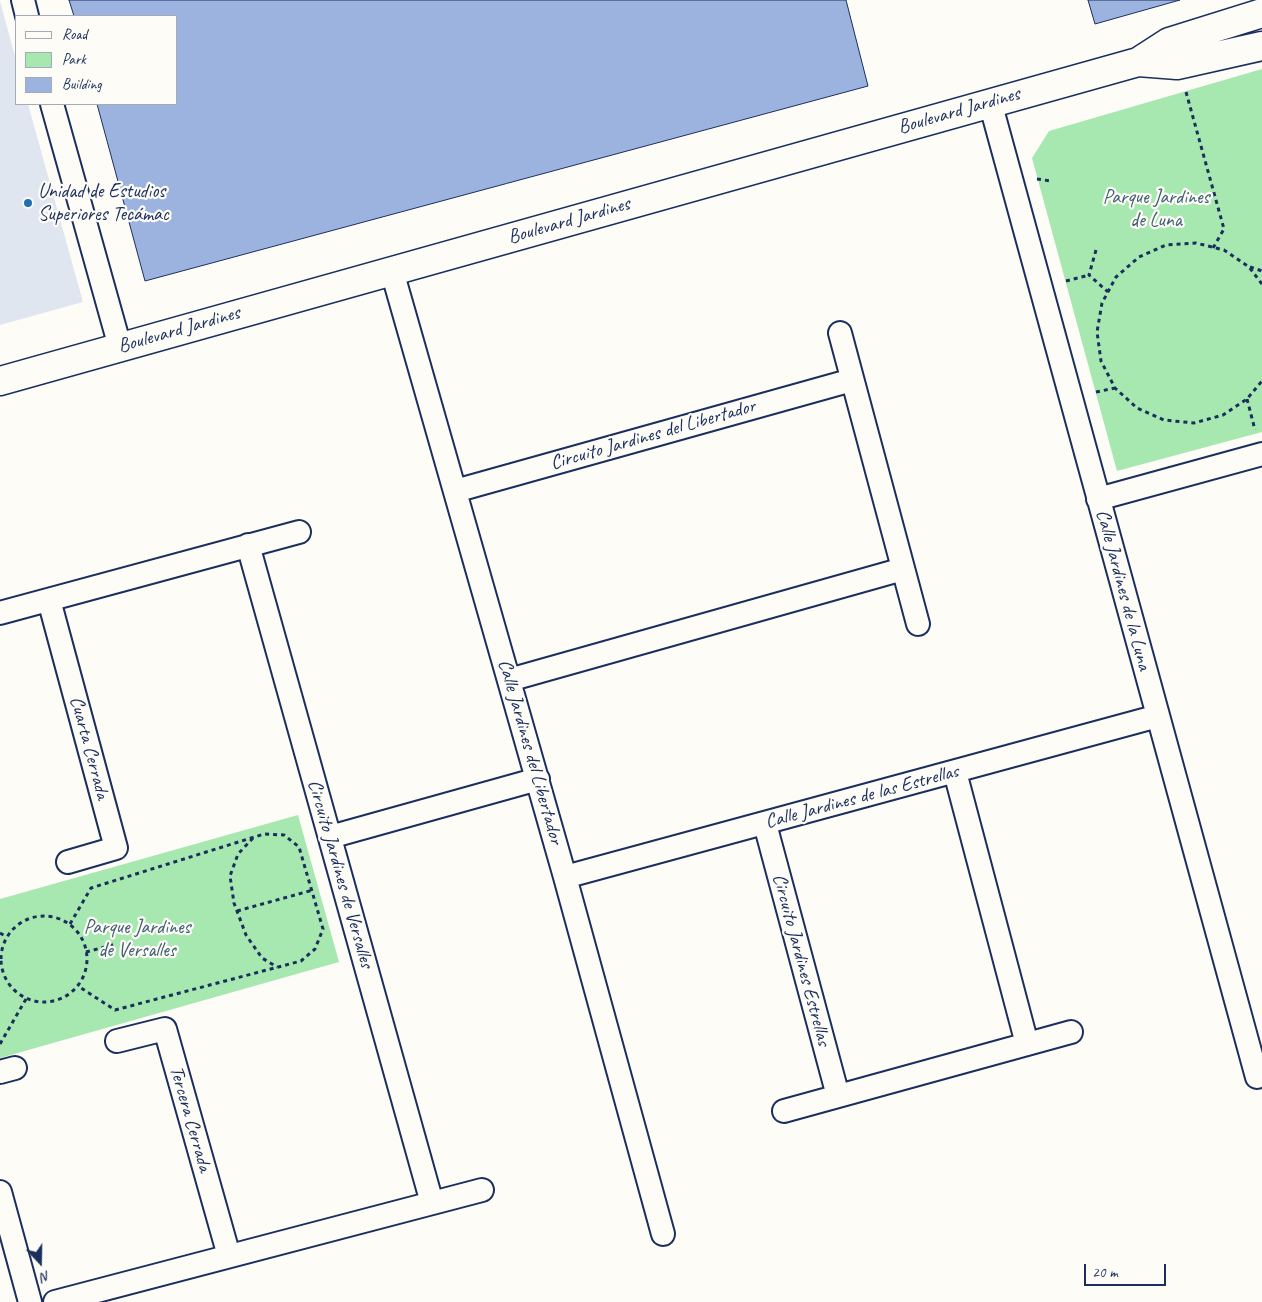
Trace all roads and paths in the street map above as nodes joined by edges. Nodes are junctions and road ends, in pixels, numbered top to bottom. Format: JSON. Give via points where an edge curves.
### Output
{"nodes":[{"id":1,"x":23,"y":0,"type":"edge"},
{"id":2,"x":1262,"y":13,"type":"edge"},
{"id":3,"x":27,"y":15,"type":"edge"},
{"id":4,"x":1262,"y":46,"type":"edge"},
{"id":5,"x":1138,"y":62,"type":"junction"},
{"id":6,"x":1178,"y":65,"type":"junction"},
{"id":7,"x":990,"y":102,"type":"junction"},
{"id":8,"x":52,"y":105,"type":"edge"},
{"id":9,"x":1213,"y":248,"type":"junction"},
{"id":10,"x":1096,"y":250,"type":"dead end"},
{"id":11,"x":1249,"y":267,"type":"junction"},
{"id":12,"x":392,"y":271,"type":"junction"},
{"id":13,"x":1262,"y":271,"type":"edge"},
{"id":14,"x":1262,"y":284,"type":"edge"},
{"id":15,"x":1108,"y":292,"type":"junction"},
{"id":16,"x":840,"y":333,"type":"dead end"},
{"id":17,"x":120,"y":347,"type":"junction"},
{"id":18,"x":852,"y":380,"type":"junction"},
{"id":19,"x":0,"y":381,"type":"edge"},
{"id":20,"x":1262,"y":381,"type":"edge"},
{"id":21,"x":1247,"y":399,"type":"junction"},
{"id":22,"x":1261,"y":454,"type":"edge"},
{"id":23,"x":454,"y":491,"type":"junction"},
{"id":24,"x":1098,"y":499,"type":"junction"},
{"id":25,"x":299,"y":532,"type":"dead end"},
{"id":26,"x":248,"y":546,"type":"junction"},
{"id":27,"x":903,"y":569,"type":"junction"},
{"id":28,"x":49,"y":600,"type":"junction"},
{"id":29,"x":0,"y":613,"type":"edge"},
{"id":30,"x":918,"y":624,"type":"dead end"},
{"id":31,"x":509,"y":680,"type":"junction"},
{"id":32,"x":1158,"y":716,"type":"junction"},
{"id":33,"x":955,"y":772,"type":"junction"},
{"id":34,"x":538,"y":780,"type":"junction"},
{"id":35,"x":765,"y":824,"type":"junction"},
{"id":36,"x":330,"y":837,"type":"junction"},
{"id":37,"x":253,"y":838,"type":"junction"},
{"id":38,"x":68,"y":862,"type":"dead end"},
{"id":39,"x":565,"y":877,"type":"junction"},
{"id":40,"x":343,"y":882,"type":"junction"},
{"id":41,"x":312,"y":890,"type":"junction"},
{"id":42,"x":237,"y":911,"type":"junction"},
{"id":43,"x":70,"y":924,"type":"junction"},
{"id":44,"x":0,"y":933,"type":"edge"},
{"id":45,"x":7,"y":937,"type":"junction"},
{"id":46,"x":116,"y":944,"type":"dead end"},
{"id":47,"x":86,"y":952,"type":"junction"},
{"id":48,"x":277,"y":967,"type":"junction"},
{"id":49,"x":78,"y":986,"type":"junction"},
{"id":50,"x":26,"y":999,"type":"junction"},
{"id":51,"x":1071,"y":1032,"type":"dead end"},
{"id":52,"x":117,"y":1041,"type":"dead end"},
{"id":53,"x":0,"y":1044,"type":"edge"},
{"id":54,"x":1026,"y":1044,"type":"junction"},
{"id":55,"x":1258,"y":1077,"type":"dead end"},
{"id":56,"x":838,"y":1096,"type":"junction"},
{"id":57,"x":784,"y":1111,"type":"dead end"},
{"id":58,"x":482,"y":1190,"type":"dead end"},
{"id":59,"x":0,"y":1192,"type":"edge"},
{"id":60,"x":432,"y":1203,"type":"junction"},
{"id":61,"x":663,"y":1234,"type":"dead end"},
{"id":62,"x":229,"y":1256,"type":"junction"},
{"id":63,"x":30,"y":1302,"type":"edge"},
{"id":64,"x":55,"y":1302,"type":"edge"}],
"edges":[{"from":1,"to":3,"type":"street"},
{"from":2,"to":5,"type":"street","name":"Boulevard Jardines","via":[[1169,42]]},
{"from":4,"to":6,"type":"street","name":"Boulevard Jardines"},
{"from":5,"to":6,"type":"street","name":"Boulevard Jardines"},
{"from":5,"to":7,"type":"street","name":"Boulevard Jardines"},
{"from":6,"to":9,"type":"path","via":[[1224,229]]},
{"from":7,"to":12,"type":"street","name":"Boulevard Jardines"},
{"from":7,"to":24,"type":"street","name":"Calle Jardines de la Luna"},
{"from":8,"to":17,"type":"street"},
{"from":9,"to":11,"type":"path","via":[[1224,250]]},
{"from":9,"to":15,"type":"path","via":[[1196,243],[1166,245],[1139,257],[1116,277]]},
{"from":10,"to":15,"type":"path","via":[[1089,275]]},
{"from":11,"to":13,"type":"path"},
{"from":11,"to":14,"type":"path"},
{"from":12,"to":17,"type":"street","name":"Boulevard Jardines"},
{"from":12,"to":23,"type":"street","name":"Calle Jardines del Libertador"},
{"from":15,"to":21,"type":"path","via":[[1102,303],[1097,332],[1101,361],[1115,388],[1137,408],[1164,420],[1194,423],[1223,416]]},
{"from":16,"to":18,"type":"street"},
{"from":17,"to":19,"type":"street","name":"Boulevard Jardines"},
{"from":18,"to":23,"type":"street","name":"Circuito Jardines del Libertador"},
{"from":18,"to":27,"type":"street"},
{"from":20,"to":21,"type":"path"},
{"from":21,"to":22,"type":"path"},
{"from":22,"to":24,"type":"street"},
{"from":23,"to":31,"type":"street","name":"Calle Jardines del Libertador"},
{"from":24,"to":32,"type":"street","name":"Calle Jardines de la Luna"},
{"from":25,"to":26,"type":"street"},
{"from":26,"to":28,"type":"street"},
{"from":26,"to":36,"type":"street","name":"Circuito Jardines de Versalles"},
{"from":27,"to":30,"type":"street"},
{"from":27,"to":31,"type":"street"},
{"from":28,"to":29,"type":"street"},
{"from":28,"to":38,"type":"street","name":"Cuarta Cerrada","via":[[116,848]]},
{"from":31,"to":34,"type":"street","name":"Calle Jardines del Libertador"},
{"from":32,"to":33,"type":"street","name":"Calle Jardines de las Estrellas"},
{"from":32,"to":55,"type":"street","name":"Calle Jardines de la Luna"},
{"from":33,"to":35,"type":"street","name":"Calle Jardines de las Estrellas"},
{"from":33,"to":54,"type":"street"},
{"from":34,"to":36,"type":"street"},
{"from":34,"to":39,"type":"street","name":"Calle Jardines del Libertador"},
{"from":35,"to":39,"type":"street","name":"Calle Jardines de las Estrellas"},
{"from":35,"to":56,"type":"street","name":"Circuito Jardines Estrellas"},
{"from":36,"to":40,"type":"street","name":"Circuito Jardines de Versalles"},
{"from":37,"to":41,"type":"path","via":[[264,834],[284,834],[299,847]]},
{"from":37,"to":42,"type":"path","via":[[238,854],[230,876]]},
{"from":37,"to":43,"type":"path","via":[[91,888]]},
{"from":39,"to":61,"type":"street","name":"Calle Jardines del Libertador"},
{"from":40,"to":41,"type":"path"},
{"from":40,"to":60,"type":"street","name":"Circuito Jardines de Versalles"},
{"from":41,"to":42,"type":"path"},
{"from":41,"to":48,"type":"path","via":[[323,929],[315,949],[301,961]]},
{"from":42,"to":48,"type":"path","via":[[246,935],[262,958]]},
{"from":43,"to":45,"type":"path","via":[[57,918],[30,918],[16,926]]},
{"from":43,"to":47,"type":"path","via":[[79,934]]},
{"from":44,"to":45,"type":"path"},
{"from":45,"to":50,"type":"path","via":[[1,950],[1,965],[14,991]]},
{"from":46,"to":47,"type":"path"},
{"from":47,"to":49,"type":"path","via":[[84,974]]},
{"from":48,"to":49,"type":"path","via":[[116,1010]]},
{"from":49,"to":50,"type":"path","via":[[54,1001]]},
{"from":50,"to":53,"type":"path"},
{"from":51,"to":54,"type":"street"},
{"from":52,"to":62,"type":"street","name":"Tercera Cerrada","via":[[165,1029]]},
{"from":54,"to":56,"type":"street"},
{"from":56,"to":57,"type":"street"},
{"from":58,"to":60,"type":"street"},
{"from":59,"to":63,"type":"street"},
{"from":60,"to":62,"type":"street"},
{"from":62,"to":64,"type":"street"}]}
